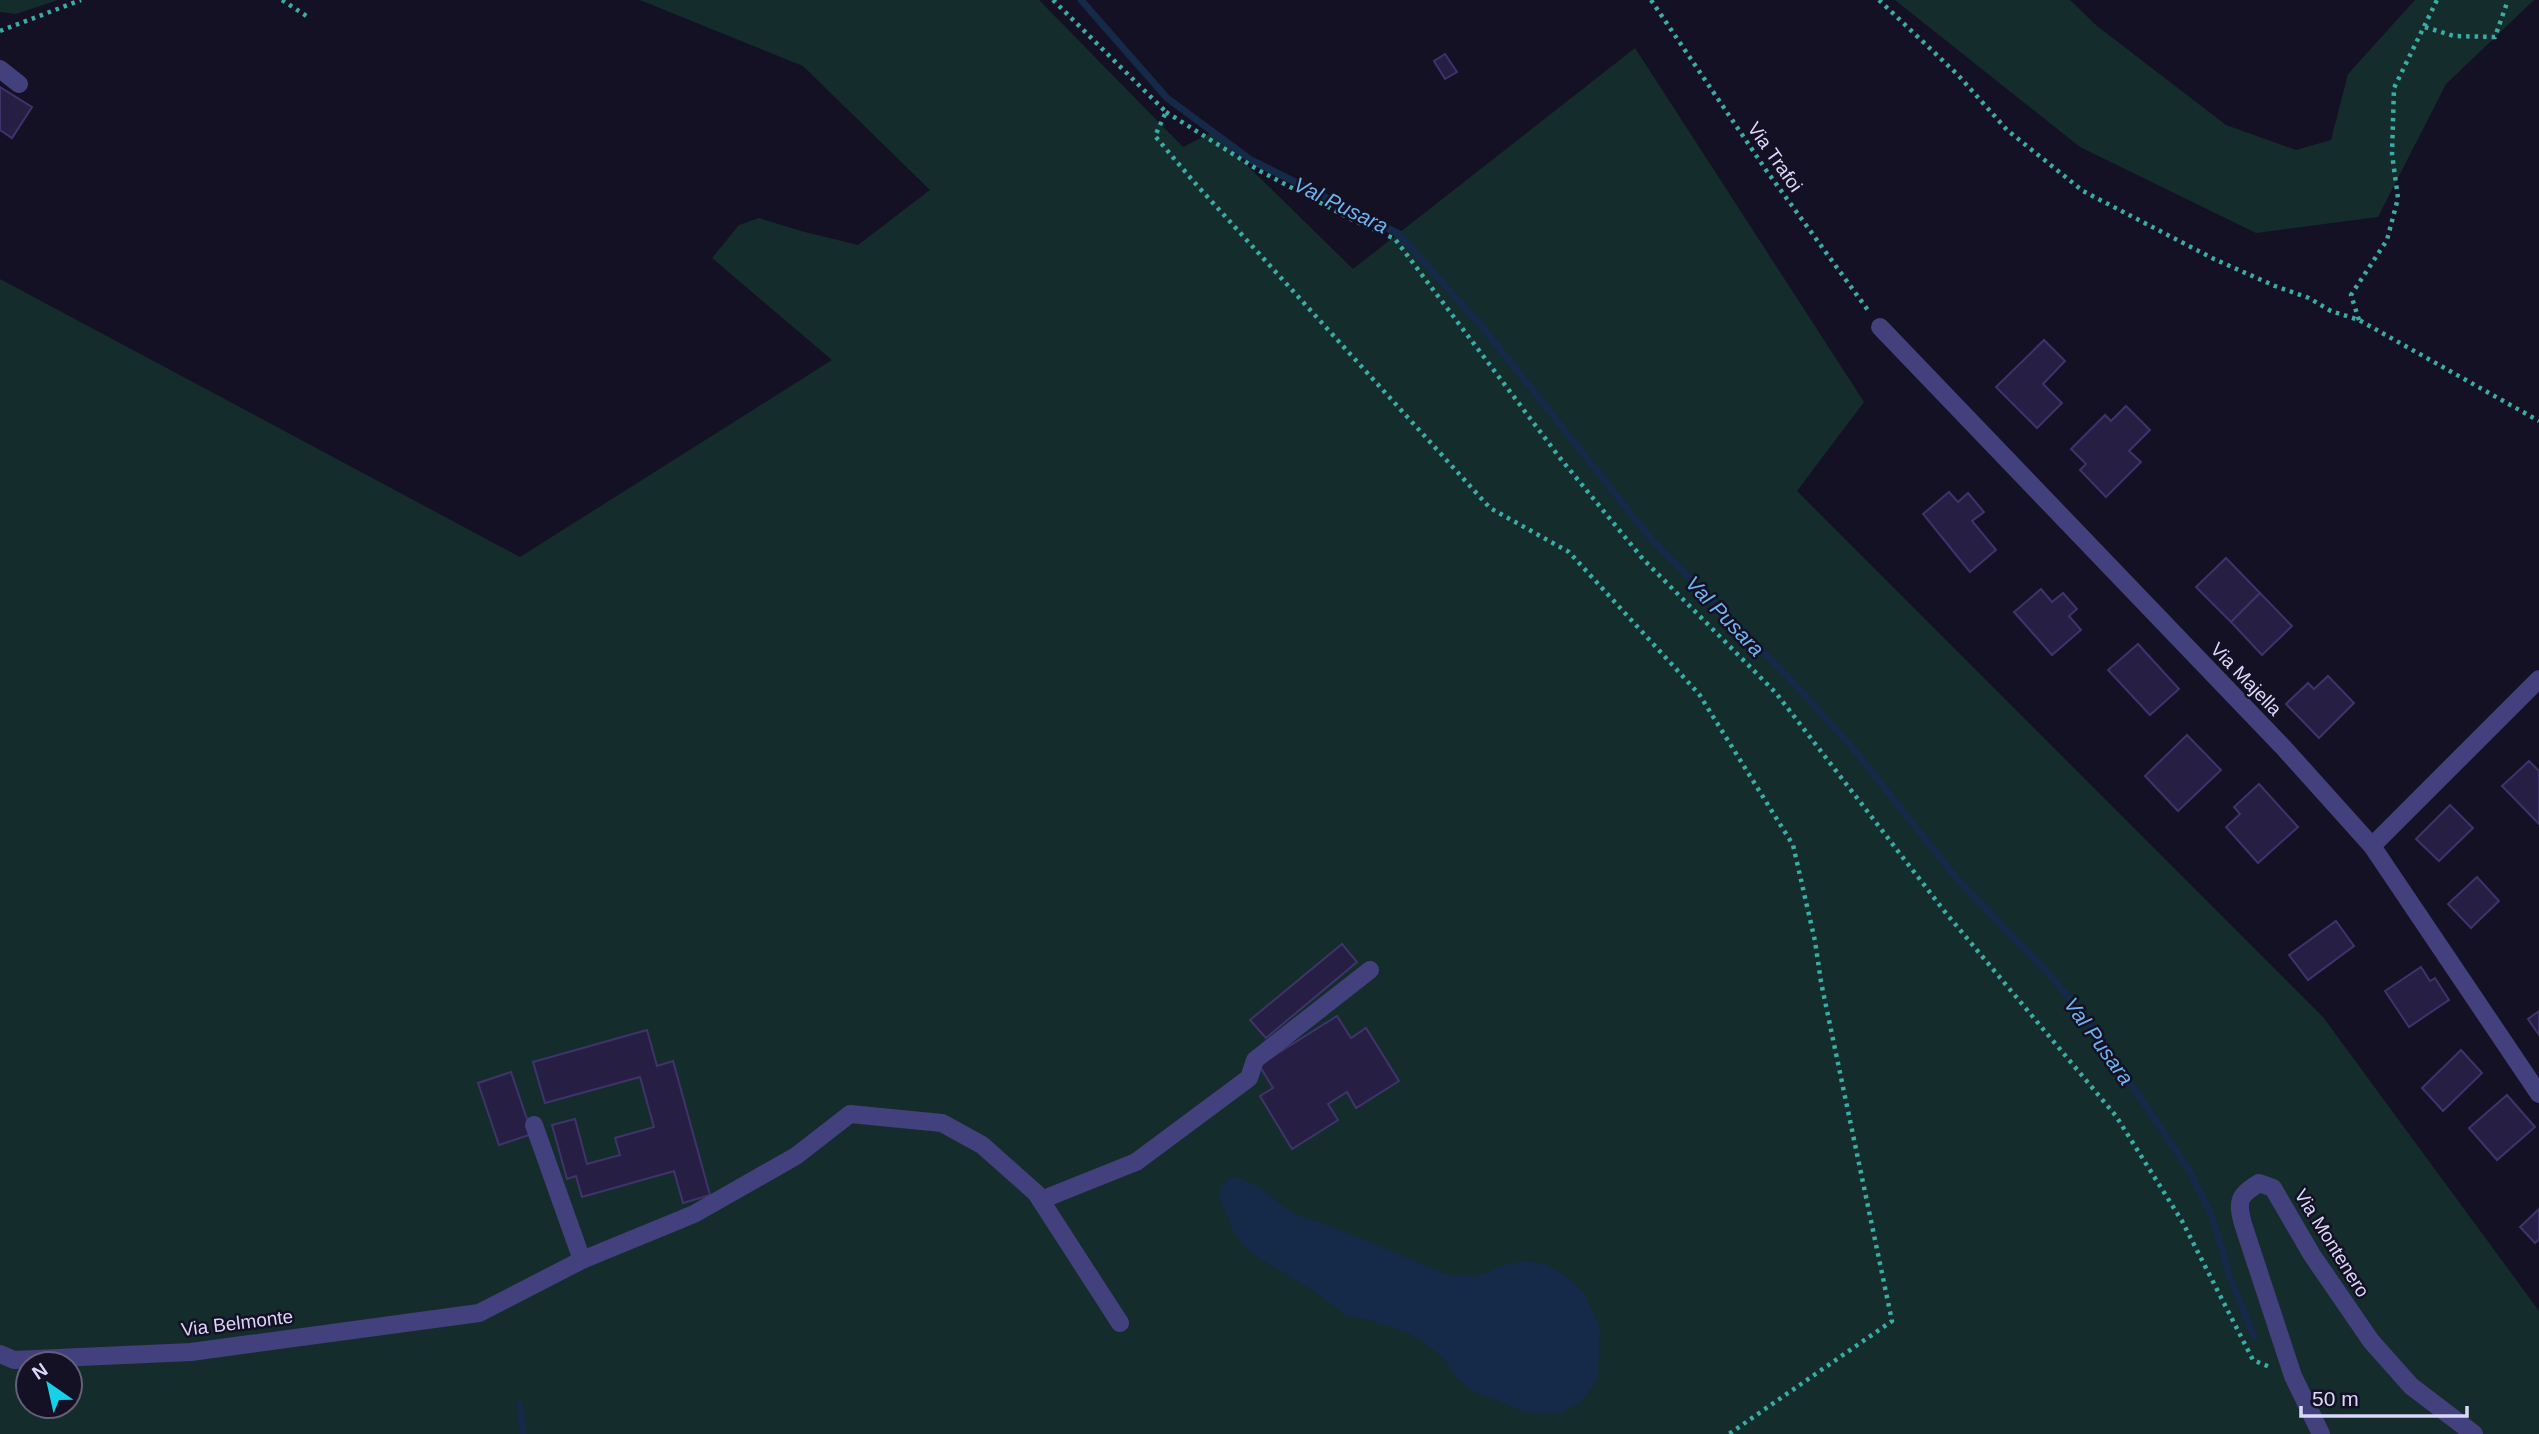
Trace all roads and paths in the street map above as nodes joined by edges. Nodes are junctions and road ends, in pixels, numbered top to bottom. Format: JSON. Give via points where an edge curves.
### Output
{"nodes":[{"id":1,"x":81,"y":0,"type":"edge"},
{"id":2,"x":282,"y":0,"type":"edge"},
{"id":3,"x":1053,"y":0,"type":"edge"},
{"id":4,"x":1651,"y":0,"type":"edge"},
{"id":5,"x":1880,"y":0,"type":"edge"},
{"id":6,"x":2437,"y":0,"type":"edge"},
{"id":7,"x":2508,"y":0,"type":"edge"},
{"id":8,"x":308,"y":17,"type":"dead end"},
{"id":9,"x":2425,"y":27,"type":"junction"},
{"id":10,"x":0,"y":31,"type":"edge"},
{"id":11,"x":0,"y":69,"type":"edge"},
{"id":12,"x":19,"y":84,"type":"dead end"},
{"id":13,"x":1166,"y":112,"type":"junction"},
{"id":14,"x":2359,"y":320,"type":"junction"},
{"id":15,"x":1881,"y":327,"type":"joint"},
{"id":16,"x":2539,"y":421,"type":"edge"},
{"id":17,"x":2539,"y":679,"type":"edge"},
{"id":18,"x":2372,"y":846,"type":"junction"},
{"id":19,"x":1370,"y":970,"type":"dead end"},
{"id":20,"x":2539,"y":1094,"type":"edge"},
{"id":21,"x":534,"y":1125,"type":"dead end"},
{"id":22,"x":1041,"y":1200,"type":"junction"},
{"id":23,"x":582,"y":1260,"type":"junction"},
{"id":24,"x":1120,"y":1322,"type":"dead end"},
{"id":25,"x":0,"y":1354,"type":"edge"},
{"id":26,"x":2293,"y":1376,"type":"junction"},
{"id":27,"x":1729,"y":1434,"type":"edge"},
{"id":28,"x":2321,"y":1434,"type":"edge"},
{"id":29,"x":2474,"y":1434,"type":"edge"}],
"edges":[{"from":1,"to":10,"type":"path"},
{"from":2,"to":8,"type":"path"},
{"from":3,"to":13,"type":"path"},
{"from":4,"to":15,"type":"path","name":"Via Trafoi","via":[[1766,170]]},
{"from":5,"to":14,"type":"path","via":[[2007,130],[2083,191],[2214,259]]},
{"from":6,"to":9,"type":"path"},
{"from":7,"to":9,"type":"path","via":[[2495,37],[2454,36]]},
{"from":9,"to":14,"type":"path","via":[[2394,88],[2392,154],[2398,198],[2387,240],[2351,295]]},
{"from":11,"to":12,"type":"street"},
{"from":13,"to":26,"type":"path","via":[[1260,171],[1395,239],[1568,468],[1643,559],[1776,694],[1945,912],[2116,1116],[2182,1221],[2253,1360]]},
{"from":13,"to":27,"type":"path","via":[[1155,136],[1415,428],[1490,508],[1569,552],[1699,694],[1793,845],[1892,1321]]},
{"from":14,"to":16,"type":"path"},
{"from":15,"to":18,"type":"street","name":"Via Majella"},
{"from":17,"to":18,"type":"street"},
{"from":18,"to":20,"type":"street","name":"Via Majella"},
{"from":19,"to":22,"type":"street","via":[[1255,1060],[1249,1079],[1136,1162]]},
{"from":21,"to":23,"type":"street"},
{"from":22,"to":23,"type":"street","name":"Via Belmonte","via":[[982,1145],[942,1123],[850,1114],[796,1156],[694,1214]]},
{"from":22,"to":24,"type":"street","name":"Via Belmonte"},
{"from":23,"to":25,"type":"street","name":"Via Belmonte","via":[[480,1312],[191,1352],[14,1360]]},
{"from":26,"to":28,"type":"street","name":"Via Montenero"},
{"from":26,"to":29,"type":"street","name":"Via Montenero","via":[[2238,1206],[2245,1192],[2259,1183],[2273,1188],[2371,1341],[2410,1386]]}]}
